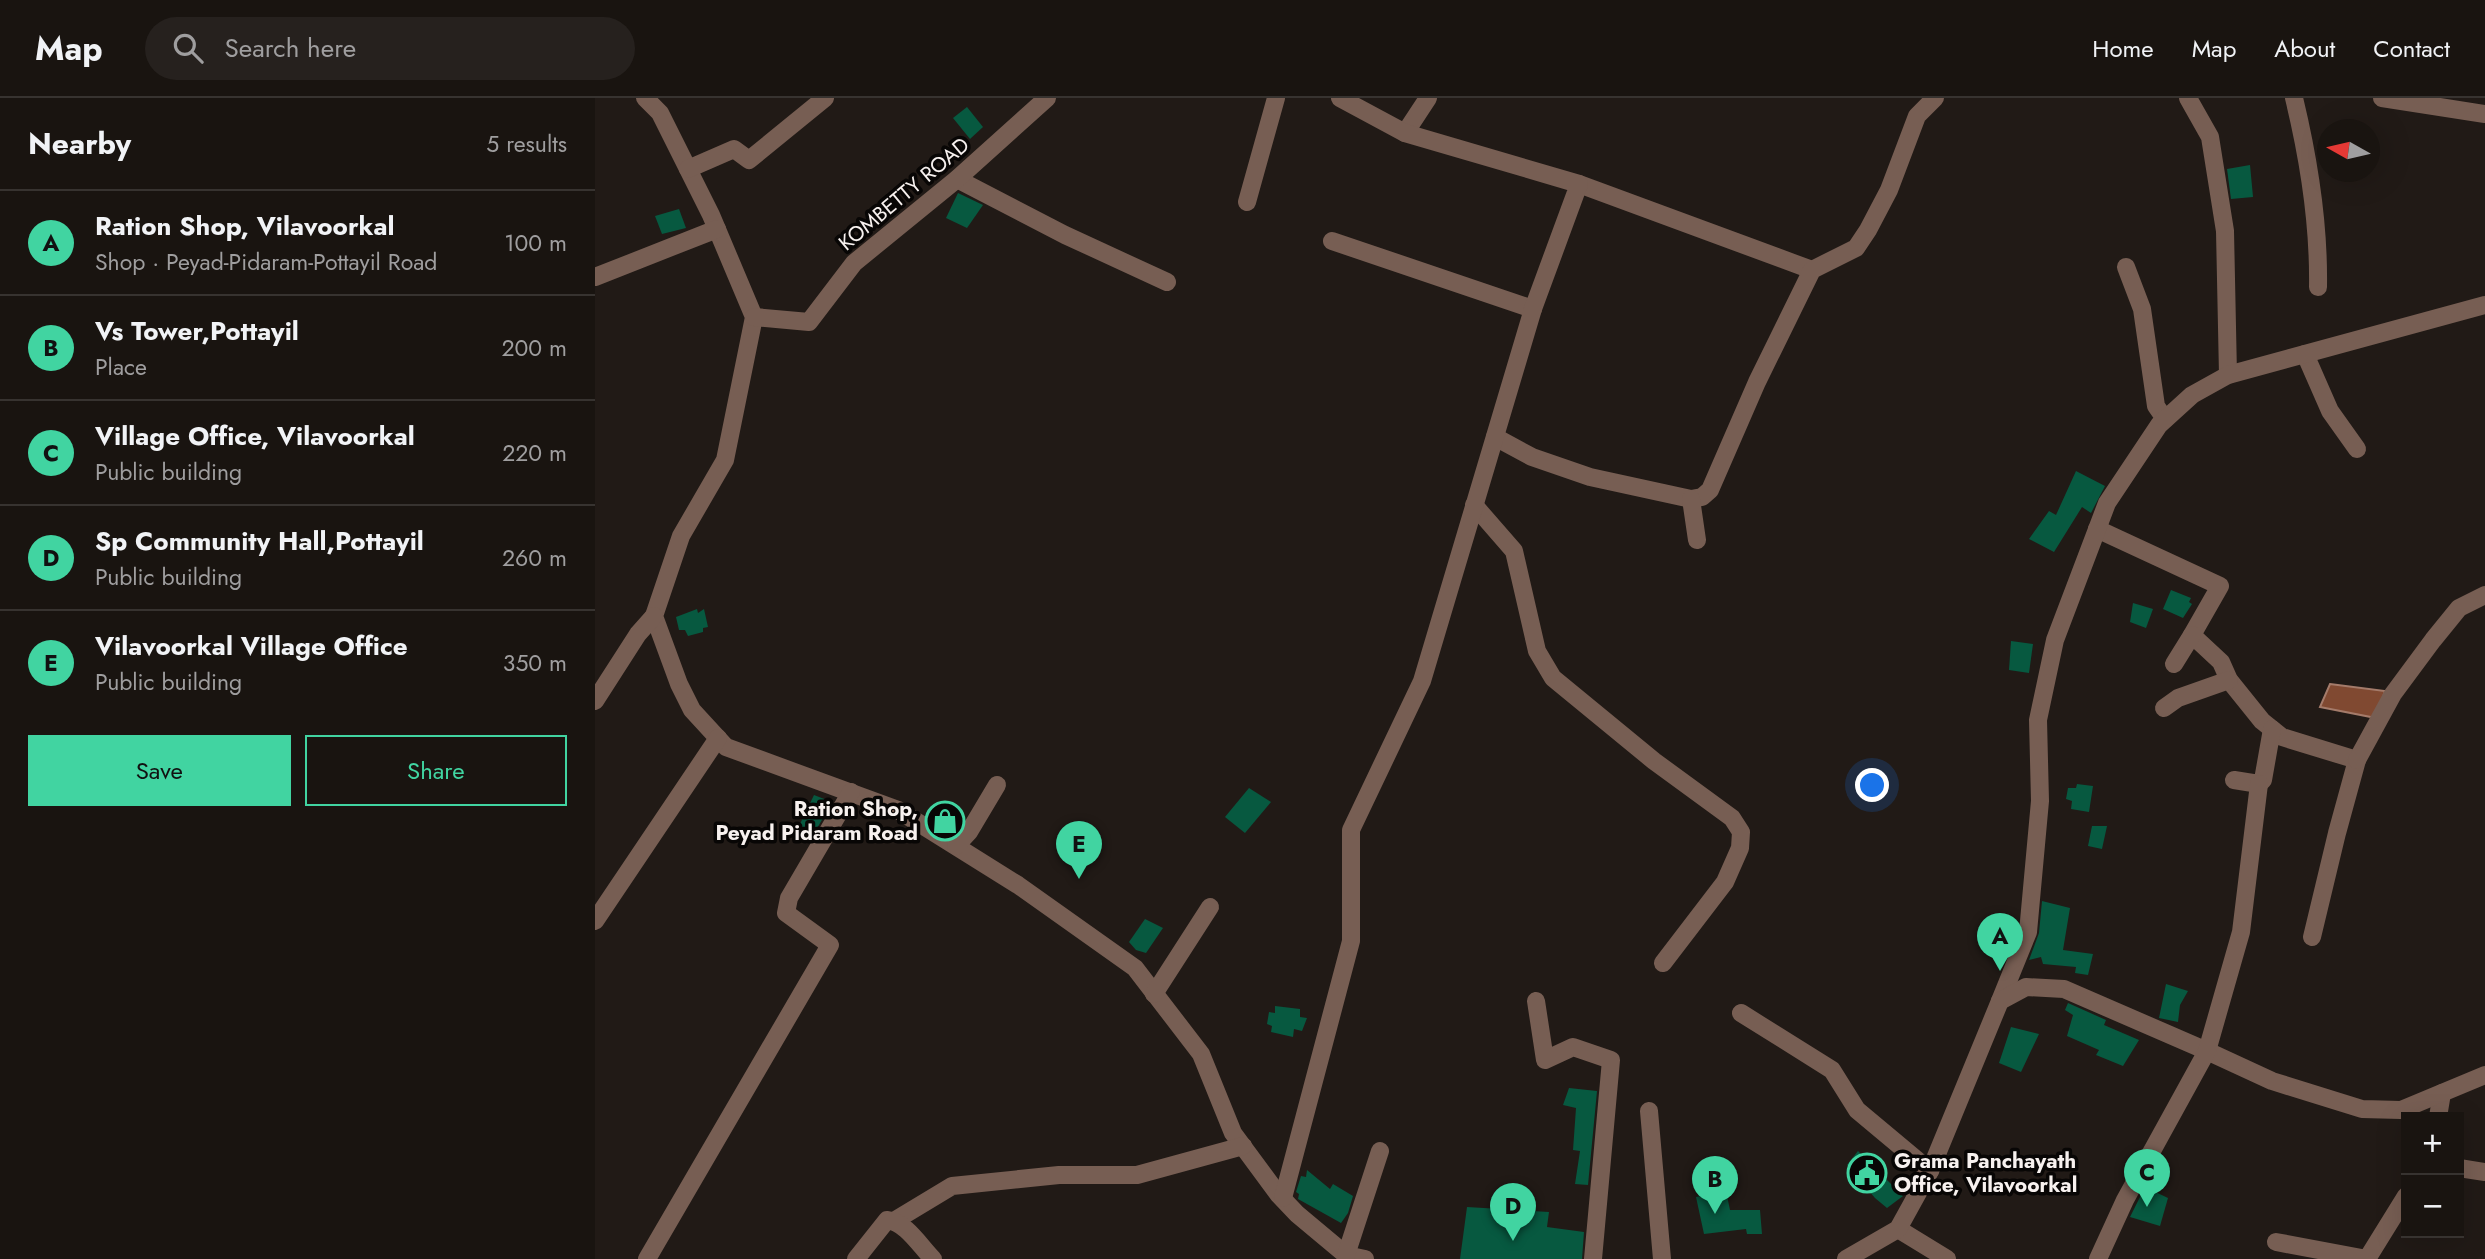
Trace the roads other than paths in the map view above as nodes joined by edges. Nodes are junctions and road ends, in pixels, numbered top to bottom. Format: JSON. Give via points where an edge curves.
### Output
{"nodes":[{"id":1,"x":645,"y":98,"type":"edge"},
{"id":2,"x":825,"y":98,"type":"edge"},
{"id":3,"x":1047,"y":98,"type":"edge"},
{"id":4,"x":1276,"y":98,"type":"edge"},
{"id":5,"x":1340,"y":98,"type":"edge"},
{"id":6,"x":1428,"y":98,"type":"edge"},
{"id":7,"x":1935,"y":98,"type":"edge"},
{"id":8,"x":2294,"y":98,"type":"edge"},
{"id":9,"x":2382,"y":98,"type":"edge"},
{"id":10,"x":2193,"y":99,"type":"edge"},
{"id":11,"x":2485,"y":114,"type":"edge"},
{"id":12,"x":1405,"y":133,"type":"junction"},
{"id":13,"x":688,"y":169,"type":"junction"},
{"id":14,"x":957,"y":179,"type":"junction"},
{"id":15,"x":1579,"y":184,"type":"junction"},
{"id":16,"x":1247,"y":202,"type":"dead end"},
{"id":17,"x":717,"y":229,"type":"junction"},
{"id":18,"x":1332,"y":242,"type":"dead end"},
{"id":19,"x":2126,"y":267,"type":"dead end"},
{"id":20,"x":1812,"y":270,"type":"junction"},
{"id":21,"x":595,"y":277,"type":"edge"},
{"id":22,"x":1167,"y":282,"type":"dead end"},
{"id":23,"x":2318,"y":287,"type":"dead end"},
{"id":24,"x":2485,"y":305,"type":"edge"},
{"id":25,"x":1533,"y":309,"type":"junction"},
{"id":26,"x":754,"y":317,"type":"junction"},
{"id":27,"x":2305,"y":354,"type":"junction"},
{"id":28,"x":2228,"y":375,"type":"junction"},
{"id":29,"x":2165,"y":419,"type":"junction"},
{"id":30,"x":1495,"y":437,"type":"junction"},
{"id":31,"x":2357,"y":449,"type":"dead end"},
{"id":32,"x":1691,"y":499,"type":"junction"},
{"id":33,"x":1474,"y":505,"type":"junction"},
{"id":34,"x":2097,"y":529,"type":"junction"},
{"id":35,"x":1697,"y":540,"type":"dead end"},
{"id":36,"x":2485,"y":595,"type":"edge"},
{"id":37,"x":654,"y":616,"type":"junction"},
{"id":38,"x":2192,"y":635,"type":"junction"},
{"id":39,"x":2174,"y":664,"type":"dead end"},
{"id":40,"x":2229,"y":680,"type":"junction"},
{"id":41,"x":595,"y":701,"type":"edge"},
{"id":42,"x":2164,"y":708,"type":"dead end"},
{"id":43,"x":2272,"y":729,"type":"junction"},
{"id":44,"x":718,"y":738,"type":"junction"},
{"id":45,"x":2357,"y":760,"type":"junction"},
{"id":46,"x":2234,"y":780,"type":"dead end"},
{"id":47,"x":2259,"y":783,"type":"junction"},
{"id":48,"x":997,"y":785,"type":"dead end"},
{"id":49,"x":851,"y":792,"type":"junction"},
{"id":50,"x":956,"y":846,"type":"junction"},
{"id":51,"x":1210,"y":906,"type":"dead end"},
{"id":52,"x":595,"y":921,"type":"edge"},
{"id":53,"x":2312,"y":937,"type":"dead end"},
{"id":54,"x":1663,"y":963,"type":"dead end"},
{"id":55,"x":1154,"y":994,"type":"junction"},
{"id":56,"x":2000,"y":1001,"type":"junction"},
{"id":57,"x":1536,"y":1002,"type":"dead end"},
{"id":58,"x":1741,"y":1013,"type":"dead end"},
{"id":59,"x":2207,"y":1051,"type":"junction"},
{"id":60,"x":2485,"y":1075,"type":"edge"},
{"id":61,"x":2442,"y":1094,"type":"junction"},
{"id":62,"x":1649,"y":1111,"type":"dead end"},
{"id":63,"x":2439,"y":1112,"type":"edge"},
{"id":64,"x":1243,"y":1146,"type":"junction"},
{"id":65,"x":1380,"y":1151,"type":"dead end"},
{"id":66,"x":2464,"y":1169,"type":"edge"},
{"id":67,"x":1930,"y":1171,"type":"junction"},
{"id":68,"x":2485,"y":1172,"type":"edge"},
{"id":69,"x":1283,"y":1198,"type":"junction"},
{"id":70,"x":2401,"y":1204,"type":"edge"},
{"id":71,"x":894,"y":1221,"type":"junction"},
{"id":72,"x":1898,"y":1229,"type":"junction"},
{"id":73,"x":2276,"y":1242,"type":"dead end"},
{"id":74,"x":1346,"y":1255,"type":"junction"},
{"id":75,"x":646,"y":1259,"type":"edge"},
{"id":76,"x":856,"y":1259,"type":"edge"},
{"id":77,"x":933,"y":1259,"type":"edge"},
{"id":78,"x":1365,"y":1259,"type":"edge"},
{"id":79,"x":1593,"y":1259,"type":"edge"},
{"id":80,"x":1662,"y":1259,"type":"edge"},
{"id":81,"x":1846,"y":1259,"type":"edge"},
{"id":82,"x":1947,"y":1259,"type":"edge"},
{"id":83,"x":2098,"y":1259,"type":"edge"},
{"id":84,"x":2367,"y":1259,"type":"edge"}],
"edges":[{"from":1,"to":13,"type":"street","via":[[660,114]]},
{"from":2,"to":13,"type":"street","via":[[749,160],[734,149]]},
{"from":3,"to":14,"type":"street","name":"KOMBETTY ROAD"},
{"from":4,"to":16,"type":"street"},
{"from":5,"to":12,"type":"street"},
{"from":6,"to":12,"type":"street"},
{"from":7,"to":20,"type":"street","via":[[1917,116],[1889,190],[1856,248]]},
{"from":8,"to":23,"type":"street","via":[[2313,190]]},
{"from":9,"to":11,"type":"street"},
{"from":10,"to":28,"type":"street","via":[[2210,137],[2225,231]]},
{"from":12,"to":15,"type":"street"},
{"from":13,"to":17,"type":"street"},
{"from":14,"to":22,"type":"street"},
{"from":14,"to":26,"type":"street","name":"KOMBETTY ROAD","via":[[854,263],[809,322]]},
{"from":15,"to":20,"type":"street"},
{"from":15,"to":25,"type":"street"},
{"from":17,"to":21,"type":"street"},
{"from":17,"to":26,"type":"street"},
{"from":18,"to":25,"type":"street"},
{"from":19,"to":29,"type":"street","via":[[2142,309],[2156,405]]},
{"from":20,"to":32,"type":"street","via":[[1710,489],[1702,498]]},
{"from":24,"to":27,"type":"street"},
{"from":25,"to":30,"type":"street"},
{"from":26,"to":37,"type":"street","via":[[725,460],[681,536]]},
{"from":27,"to":28,"type":"street"},
{"from":27,"to":31,"type":"street","via":[[2330,411]]},
{"from":28,"to":29,"type":"street","via":[[2192,395]]},
{"from":29,"to":34,"type":"street","via":[[2106,503]]},
{"from":30,"to":32,"type":"street","via":[[1532,457],[1590,477]]},
{"from":30,"to":33,"type":"street"},
{"from":32,"to":35,"type":"street"},
{"from":33,"to":54,"type":"street","via":[[1514,551],[1537,651],[1553,678],[1732,818],[1741,832],[1740,848],[1725,882]]},
{"from":33,"to":69,"type":"street","via":[[1422,681],[1351,830],[1351,941]]},
{"from":34,"to":38,"type":"street","via":[[2220,586]]},
{"from":34,"to":56,"type":"street","via":[[2055,640],[2038,720],[2040,801],[2028,932]]},
{"from":36,"to":45,"type":"street","via":[[2459,608],[2433,639],[2393,694]]},
{"from":37,"to":41,"type":"street"},
{"from":37,"to":44,"type":"street","via":[[692,710]]},
{"from":38,"to":39,"type":"street"},
{"from":38,"to":40,"type":"street","via":[[2221,662]]},
{"from":40,"to":42,"type":"street","via":[[2178,698]]},
{"from":40,"to":43,"type":"street"},
{"from":43,"to":45,"type":"street","via":[[2282,737]]},
{"from":43,"to":47,"type":"street"},
{"from":44,"to":49,"type":"street","via":[[726,747]]},
{"from":44,"to":52,"type":"street"},
{"from":45,"to":53,"type":"street"},
{"from":46,"to":47,"type":"street"},
{"from":47,"to":59,"type":"street","via":[[2241,932]]},
{"from":48,"to":50,"type":"street"},
{"from":49,"to":50,"type":"street","via":[[889,805]]},
{"from":49,"to":75,"type":"street","via":[[787,906],[786,914],[831,945]]},
{"from":50,"to":55,"type":"street","via":[[1135,968]]},
{"from":51,"to":55,"type":"street"},
{"from":55,"to":64,"type":"street","via":[[1201,1054],[1233,1133]]},
{"from":56,"to":59,"type":"street","via":[[2026,987],[2064,989]]},
{"from":56,"to":67,"type":"street"},
{"from":57,"to":79,"type":"street","via":[[1545,1060],[1573,1047],[1611,1060]]},
{"from":58,"to":67,"type":"street","via":[[1832,1070],[1857,1110]]},
{"from":59,"to":61,"type":"street","via":[[2272,1082],[2362,1109],[2401,1110]]},
{"from":59,"to":83,"type":"street"},
{"from":60,"to":61,"type":"street"},
{"from":61,"to":63,"type":"street"},
{"from":62,"to":80,"type":"street"},
{"from":64,"to":69,"type":"street"},
{"from":64,"to":71,"type":"street","via":[[1137,1175],[1059,1175],[952,1186]]},
{"from":65,"to":74,"type":"street"},
{"from":66,"to":68,"type":"street"},
{"from":67,"to":72,"type":"street"},
{"from":69,"to":74,"type":"street"},
{"from":70,"to":84,"type":"street"},
{"from":71,"to":76,"type":"street","via":[[887,1220]]},
{"from":71,"to":77,"type":"street"},
{"from":72,"to":81,"type":"street"},
{"from":72,"to":82,"type":"street"},
{"from":73,"to":84,"type":"street"},
{"from":74,"to":78,"type":"street"}]}
